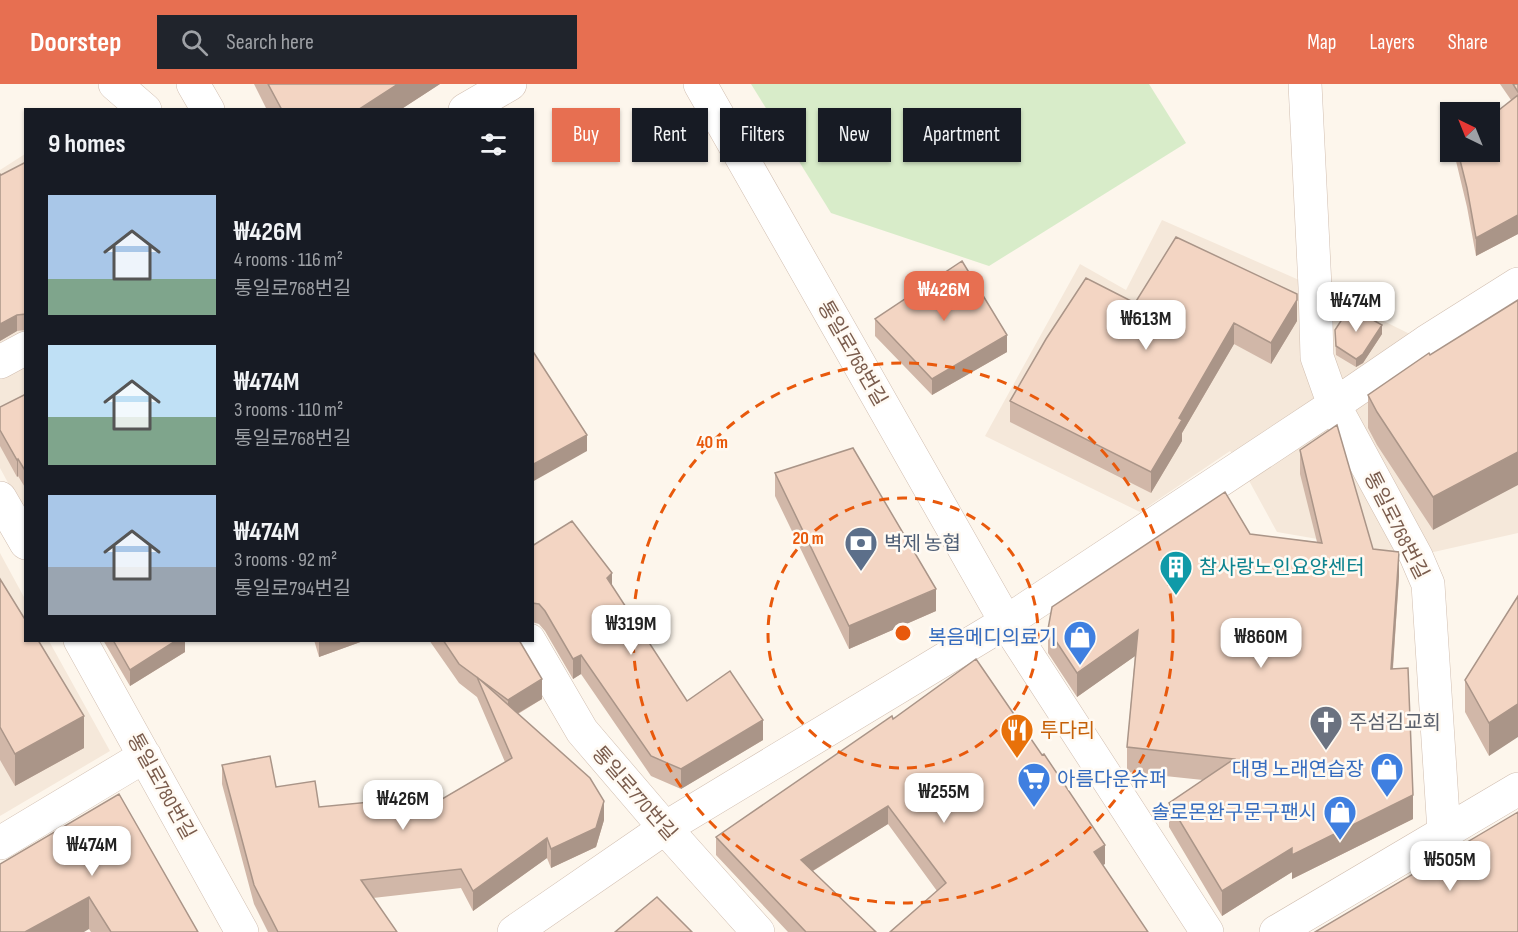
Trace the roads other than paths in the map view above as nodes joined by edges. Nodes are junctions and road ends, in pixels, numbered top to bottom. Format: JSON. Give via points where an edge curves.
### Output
{"nodes":[{"id":1,"x":115,"y":84,"type":"edge"},
{"id":2,"x":193,"y":84,"type":"edge"},
{"id":3,"x":510,"y":84,"type":"edge"},
{"id":4,"x":700,"y":84,"type":"edge"},
{"id":5,"x":1305,"y":84,"type":"edge"},
{"id":6,"x":143,"y":108,"type":"edge"},
{"id":7,"x":207,"y":108,"type":"edge"},
{"id":8,"x":468,"y":108,"type":"edge"},
{"id":9,"x":1518,"y":284,"type":"edge"},
{"id":10,"x":24,"y":349,"type":"edge"},
{"id":11,"x":0,"y":362,"type":"edge"},
{"id":12,"x":1334,"y":405,"type":"junction"},
{"id":13,"x":0,"y":498,"type":"edge"},
{"id":14,"x":24,"y":540,"type":"edge"},
{"id":15,"x":1006,"y":622,"type":"junction"},
{"id":16,"x":81,"y":642,"type":"edge"},
{"id":17,"x":530,"y":642,"type":"edge"},
{"id":18,"x":145,"y":756,"type":"junction"},
{"id":19,"x":1518,"y":789,"type":"edge"},
{"id":20,"x":664,"y":828,"type":"junction"},
{"id":21,"x":1444,"y":832,"type":"junction"},
{"id":22,"x":0,"y":843,"type":"edge"},
{"id":23,"x":529,"y":927,"type":"edge"},
{"id":24,"x":242,"y":932,"type":"edge"},
{"id":25,"x":758,"y":932,"type":"edge"},
{"id":26,"x":1207,"y":932,"type":"edge"},
{"id":27,"x":1276,"y":932,"type":"edge"}],
"edges":[{"from":1,"to":6,"type":"street"},
{"from":2,"to":7,"type":"street"},
{"from":3,"to":8,"type":"street"},
{"from":4,"to":15,"type":"street","name":"통일로768번길"},
{"from":5,"to":12,"type":"street","name":"통일로768번길","via":[[1317,357]]},
{"from":9,"to":12,"type":"street"},
{"from":10,"to":11,"type":"street"},
{"from":12,"to":15,"type":"street"},
{"from":12,"to":21,"type":"street","name":"통일로768번길","via":[[1428,584]]},
{"from":13,"to":14,"type":"street"},
{"from":15,"to":20,"type":"street"},
{"from":15,"to":26,"type":"street","name":"통일로768번길"},
{"from":16,"to":18,"type":"street","name":"통일로780번길"},
{"from":17,"to":20,"type":"street","name":"통일로770번길","via":[[582,731]]},
{"from":18,"to":22,"type":"street"},
{"from":18,"to":24,"type":"street","name":"통일로780번길"},
{"from":19,"to":21,"type":"street"},
{"from":20,"to":23,"type":"street"},
{"from":20,"to":25,"type":"street","name":"통일로770번길"},
{"from":21,"to":27,"type":"street"}]}
